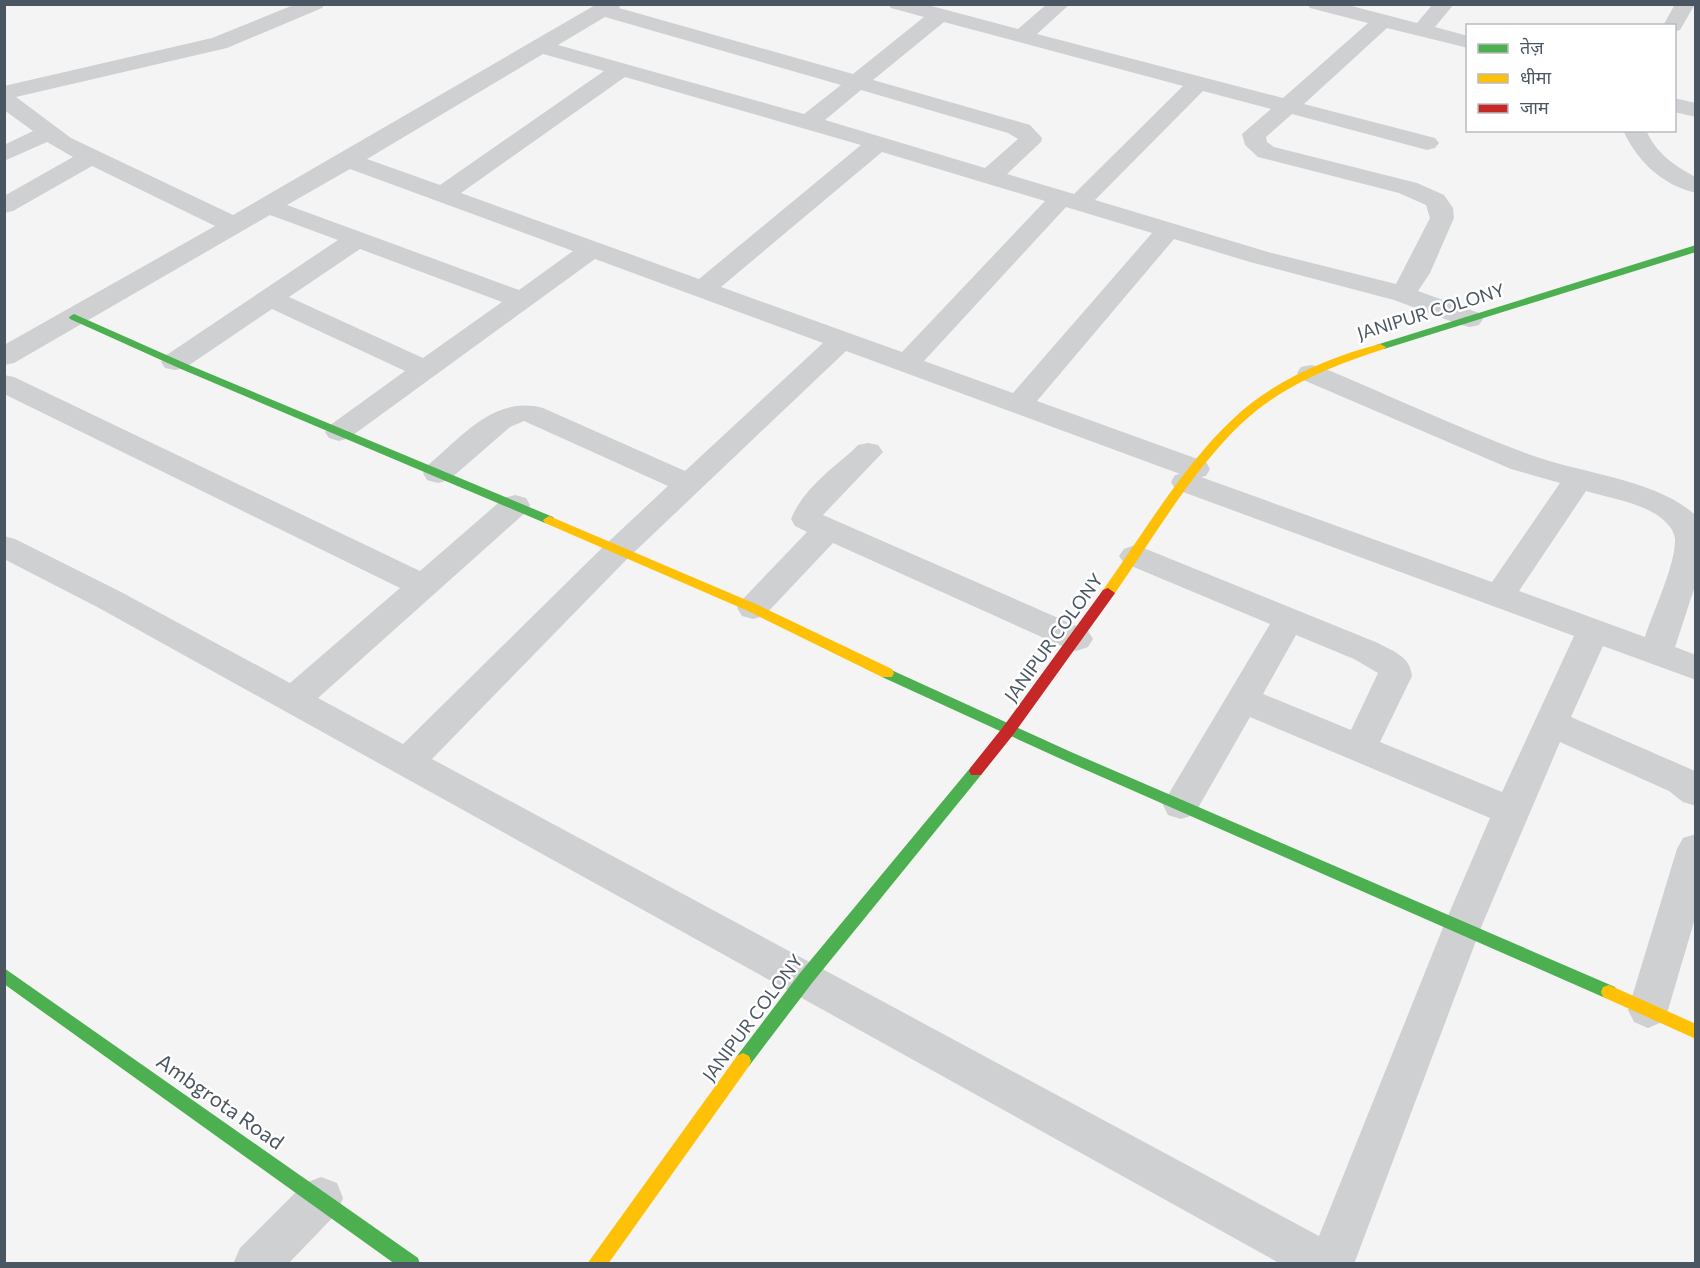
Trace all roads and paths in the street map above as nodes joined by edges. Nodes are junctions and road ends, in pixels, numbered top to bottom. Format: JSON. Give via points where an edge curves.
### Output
{"nodes":[{"id":1,"x":315,"y":4,"type":"edge"},
{"id":2,"x":898,"y":4,"type":"edge"},
{"id":3,"x":1317,"y":4,"type":"edge"},
{"id":4,"x":1444,"y":4,"type":"edge"},
{"id":5,"x":1685,"y":4,"type":"edge"},
{"id":6,"x":1058,"y":5,"type":"edge"},
{"id":7,"x":608,"y":7,"type":"edge"},
{"id":8,"x":939,"y":15,"type":"junction"},
{"id":9,"x":1382,"y":21,"type":"junction"},
{"id":10,"x":1675,"y":24,"type":"edge"},
{"id":11,"x":1676,"y":28,"type":"edge"},
{"id":12,"x":1422,"y":30,"type":"junction"},
{"id":13,"x":1695,"y":34,"type":"edge"},
{"id":14,"x":1020,"y":37,"type":"junction"},
{"id":15,"x":1466,"y":42,"type":"edge"},
{"id":16,"x":542,"y":47,"type":"junction"},
{"id":17,"x":621,"y":69,"type":"junction"},
{"id":18,"x":856,"y":83,"type":"junction"},
{"id":19,"x":1197,"y":84,"type":"junction"},
{"id":20,"x":4,"y":93,"type":"edge"},
{"id":21,"x":4,"y":99,"type":"edge"},
{"id":22,"x":1676,"y":105,"type":"edge"},
{"id":23,"x":1288,"y":108,"type":"junction"},
{"id":24,"x":1695,"y":110,"type":"edge"},
{"id":25,"x":808,"y":122,"type":"junction"},
{"id":26,"x":49,"y":132,"type":"junction"},
{"id":27,"x":1635,"y":132,"type":"edge"},
{"id":28,"x":878,"y":143,"type":"junction"},
{"id":29,"x":1427,"y":143,"type":"dead end"},
{"id":30,"x":4,"y":154,"type":"edge"},
{"id":31,"x":90,"y":157,"type":"junction"},
{"id":32,"x":348,"y":160,"type":"junction"},
{"id":33,"x":990,"y":176,"type":"junction"},
{"id":34,"x":1695,"y":186,"type":"edge"},
{"id":35,"x":441,"y":195,"type":"junction"},
{"id":36,"x":1071,"y":200,"type":"junction"},
{"id":37,"x":4,"y":206,"type":"edge"},
{"id":38,"x":268,"y":206,"type":"junction"},
{"id":39,"x":234,"y":225,"type":"junction"},
{"id":40,"x":1169,"y":229,"type":"junction"},
{"id":41,"x":357,"y":239,"type":"junction"},
{"id":42,"x":1695,"y":248,"type":"edge"},
{"id":43,"x":592,"y":249,"type":"junction"},
{"id":44,"x":703,"y":289,"type":"junction"},
{"id":45,"x":1402,"y":294,"type":"junction"},
{"id":46,"x":270,"y":298,"type":"junction"},
{"id":47,"x":522,"y":300,"type":"junction"},
{"id":48,"x":74,"y":317,"type":"junction"},
{"id":49,"x":1470,"y":319,"type":"junction"},
{"id":50,"x":842,"y":340,"type":"junction"},
{"id":51,"x":4,"y":357,"type":"edge"},
{"id":52,"x":175,"y":362,"type":"junction"},
{"id":53,"x":907,"y":363,"type":"junction"},
{"id":54,"x":425,"y":370,"type":"junction"},
{"id":55,"x":1311,"y":373,"type":"junction"},
{"id":56,"x":4,"y":383,"type":"edge"},
{"id":57,"x":1019,"y":404,"type":"junction"},
{"id":58,"x":339,"y":432,"type":"junction"},
{"id":59,"x":868,"y":452,"type":"dead end"},
{"id":60,"x":438,"y":473,"type":"junction"},
{"id":61,"x":1191,"y":475,"type":"junction"},
{"id":62,"x":1578,"y":480,"type":"junction"},
{"id":63,"x":688,"y":484,"type":"junction"},
{"id":64,"x":515,"y":505,"type":"junction"},
{"id":65,"x":827,"y":530,"type":"junction"},
{"id":66,"x":4,"y":546,"type":"edge"},
{"id":67,"x":617,"y":551,"type":"junction"},
{"id":68,"x":1135,"y":556,"type":"junction"},
{"id":69,"x":423,"y":585,"type":"junction"},
{"id":70,"x":1499,"y":596,"type":"junction"},
{"id":71,"x":753,"y":608,"type":"junction"},
{"id":72,"x":1289,"y":619,"type":"junction"},
{"id":73,"x":1593,"y":631,"type":"junction"},
{"id":74,"x":1076,"y":639,"type":"junction"},
{"id":75,"x":1656,"y":654,"type":"junction"},
{"id":76,"x":1695,"y":668,"type":"edge"},
{"id":77,"x":1243,"y":700,"type":"junction"},
{"id":78,"x":292,"y":701,"type":"junction"},
{"id":79,"x":1551,"y":723,"type":"junction"},
{"id":80,"x":1008,"y":731,"type":"junction"},
{"id":81,"x":1359,"y":748,"type":"junction"},
{"id":82,"x":406,"y":763,"type":"junction"},
{"id":83,"x":1695,"y":792,"type":"edge"},
{"id":84,"x":1181,"y":805,"type":"junction"},
{"id":85,"x":1511,"y":811,"type":"junction"},
{"id":86,"x":1695,"y":849,"type":"edge"},
{"id":87,"x":1690,"y":891,"type":"edge"},
{"id":88,"x":1463,"y":925,"type":"junction"},
{"id":89,"x":4,"y":975,"type":"edge"},
{"id":90,"x":806,"y":978,"type":"junction"},
{"id":91,"x":1648,"y":1010,"type":"junction"},
{"id":92,"x":1695,"y":1032,"type":"edge"},
{"id":93,"x":321,"y":1198,"type":"junction"},
{"id":94,"x":256,"y":1263,"type":"edge"},
{"id":95,"x":411,"y":1263,"type":"edge"},
{"id":96,"x":596,"y":1263,"type":"edge"},
{"id":97,"x":1326,"y":1263,"type":"edge"},
{"id":98,"x":1331,"y":1263,"type":"edge"}],
"edges":[{"from":1,"to":20,"type":"street","via":[[219,42]]},
{"from":2,"to":8,"type":"street"},
{"from":3,"to":9,"type":"street"},
{"from":4,"to":12,"type":"street"},
{"from":5,"to":10,"type":"street"},
{"from":6,"to":14,"type":"street"},
{"from":7,"to":16,"type":"street"},
{"from":7,"to":18,"type":"street"},
{"from":8,"to":14,"type":"street"},
{"from":8,"to":18,"type":"street"},
{"from":9,"to":12,"type":"street"},
{"from":9,"to":23,"type":"street"},
{"from":11,"to":13,"type":"street"},
{"from":12,"to":15,"type":"street"},
{"from":14,"to":19,"type":"street"},
{"from":16,"to":17,"type":"street"},
{"from":16,"to":32,"type":"street"},
{"from":17,"to":25,"type":"street"},
{"from":17,"to":35,"type":"street"},
{"from":18,"to":25,"type":"street"},
{"from":18,"to":33,"type":"street","via":[[1027,134],[1029,142]]},
{"from":19,"to":23,"type":"street"},
{"from":19,"to":36,"type":"street"},
{"from":21,"to":26,"type":"street"},
{"from":22,"to":24,"type":"street"},
{"from":23,"to":29,"type":"street"},
{"from":23,"to":45,"type":"street","via":[[1254,134],[1259,148],[1408,188],[1435,200],[1441,208],[1442,218],[1433,242]]},
{"from":25,"to":28,"type":"street"},
{"from":26,"to":30,"type":"street"},
{"from":26,"to":31,"type":"street"},
{"from":27,"to":34,"type":"street","via":[[1644,151],[1661,167]]},
{"from":28,"to":33,"type":"street"},
{"from":28,"to":44,"type":"street"},
{"from":31,"to":37,"type":"street"},
{"from":31,"to":39,"type":"street"},
{"from":32,"to":35,"type":"street"},
{"from":32,"to":38,"type":"street"},
{"from":33,"to":36,"type":"street"},
{"from":35,"to":43,"type":"street"},
{"from":36,"to":40,"type":"street"},
{"from":36,"to":53,"type":"street"},
{"from":38,"to":39,"type":"street"},
{"from":38,"to":41,"type":"street"},
{"from":39,"to":48,"type":"street"},
{"from":40,"to":45,"type":"street"},
{"from":40,"to":57,"type":"street"},
{"from":41,"to":46,"type":"street"},
{"from":41,"to":47,"type":"street"},
{"from":42,"to":49,"type":"street","name":"JANIPUR COLONY"},
{"from":43,"to":44,"type":"street"},
{"from":43,"to":47,"type":"street"},
{"from":44,"to":50,"type":"street"},
{"from":45,"to":49,"type":"street"},
{"from":46,"to":52,"type":"street"},
{"from":46,"to":54,"type":"street"},
{"from":47,"to":54,"type":"street"},
{"from":48,"to":51,"type":"street"},
{"from":48,"to":52,"type":"street"},
{"from":49,"to":55,"type":"street","name":"JANIPUR COLONY","via":[[1338,360]]},
{"from":50,"to":53,"type":"street"},
{"from":50,"to":63,"type":"street"},
{"from":52,"to":58,"type":"street"},
{"from":53,"to":57,"type":"street"},
{"from":54,"to":58,"type":"street"},
{"from":55,"to":61,"type":"street","name":"JANIPUR COLONY","via":[[1278,390],[1238,420]]},
{"from":55,"to":62,"type":"street","via":[[1488,449]]},
{"from":56,"to":69,"type":"street"},
{"from":57,"to":61,"type":"street"},
{"from":58,"to":60,"type":"street"},
{"from":59,"to":65,"type":"street","via":[[806,513],[806,519]]},
{"from":60,"to":63,"type":"street","via":[[500,421],[522,412]]},
{"from":60,"to":64,"type":"street"},
{"from":61,"to":68,"type":"street","name":"JANIPUR COLONY"},
{"from":61,"to":70,"type":"street"},
{"from":62,"to":70,"type":"street"},
{"from":62,"to":75,"type":"street","via":[[1668,508],[1683,522],[1691,538]]},
{"from":63,"to":67,"type":"street"},
{"from":64,"to":67,"type":"street"},
{"from":64,"to":69,"type":"street"},
{"from":65,"to":71,"type":"street"},
{"from":65,"to":74,"type":"street"},
{"from":66,"to":78,"type":"street"},
{"from":67,"to":71,"type":"street"},
{"from":67,"to":82,"type":"street"},
{"from":68,"to":72,"type":"street"},
{"from":68,"to":74,"type":"street","name":"JANIPUR COLONY"},
{"from":69,"to":78,"type":"street"},
{"from":70,"to":73,"type":"street"},
{"from":71,"to":80,"type":"street"},
{"from":72,"to":77,"type":"street"},
{"from":72,"to":81,"type":"street","via":[[1394,667],[1395,676]]},
{"from":73,"to":75,"type":"street"},
{"from":73,"to":79,"type":"street"},
{"from":74,"to":80,"type":"street","name":"JANIPUR COLONY"},
{"from":75,"to":76,"type":"street"},
{"from":77,"to":81,"type":"street"},
{"from":77,"to":84,"type":"street"},
{"from":78,"to":82,"type":"street"},
{"from":79,"to":83,"type":"street","via":[[1683,781]]},
{"from":79,"to":85,"type":"street"},
{"from":80,"to":84,"type":"street"},
{"from":80,"to":90,"type":"street","name":"JANIPUR COLONY"},
{"from":81,"to":85,"type":"street"},
{"from":82,"to":90,"type":"street"},
{"from":84,"to":88,"type":"street"},
{"from":85,"to":88,"type":"street"},
{"from":86,"to":87,"type":"street"},
{"from":87,"to":91,"type":"street"},
{"from":88,"to":91,"type":"street"},
{"from":88,"to":98,"type":"street"},
{"from":89,"to":93,"type":"street","name":"Ambgrota Road"},
{"from":90,"to":96,"type":"street","name":"JANIPUR COLONY"},
{"from":90,"to":97,"type":"street"},
{"from":91,"to":92,"type":"street"},
{"from":93,"to":94,"type":"street"},
{"from":93,"to":95,"type":"street","name":"Ambgrota Road"}]}
